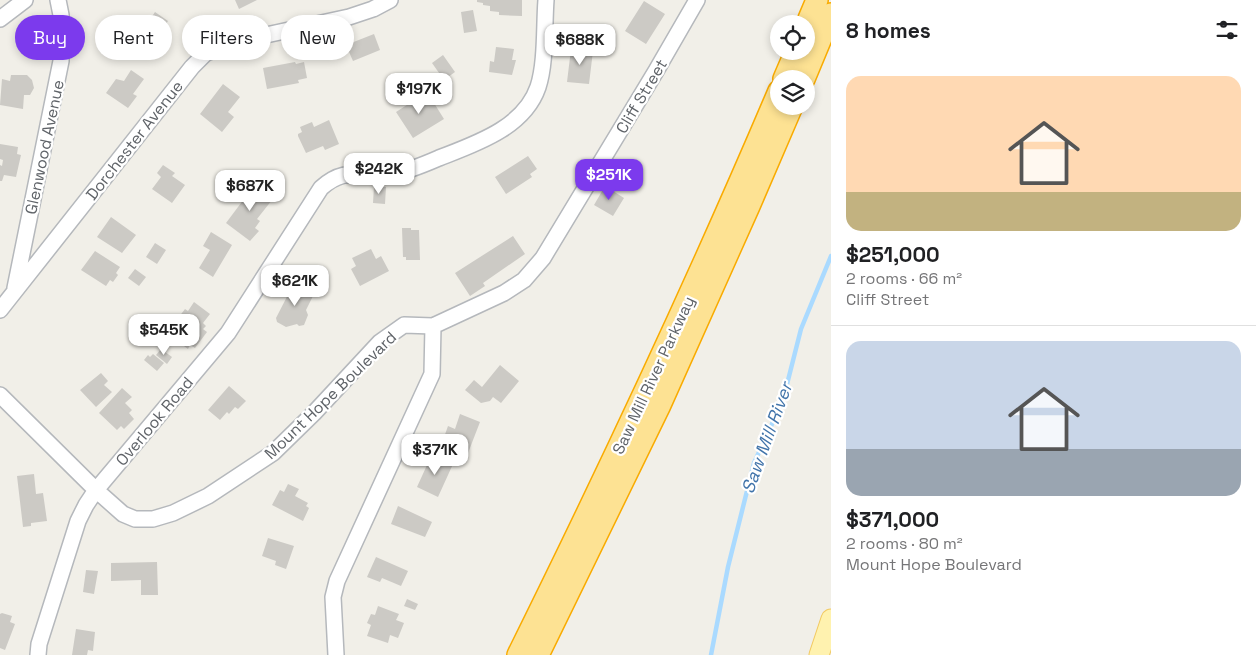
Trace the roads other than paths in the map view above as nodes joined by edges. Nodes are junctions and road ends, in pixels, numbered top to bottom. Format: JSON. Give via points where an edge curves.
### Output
{"nodes":[{"id":1,"x":25,"y":0,"type":"edge"},
{"id":2,"x":58,"y":0,"type":"edge"},
{"id":3,"x":390,"y":0,"type":"edge"},
{"id":4,"x":546,"y":0,"type":"edge"},
{"id":5,"x":696,"y":0,"type":"edge"},
{"id":6,"x":817,"y":0,"type":"edge"},
{"id":7,"x":831,"y":14,"type":"edge"},
{"id":8,"x":811,"y":15,"type":"edge"},
{"id":9,"x":0,"y":19,"type":"edge"},
{"id":10,"x":808,"y":70,"type":"edge"},
{"id":11,"x":770,"y":112,"type":"edge"},
{"id":12,"x":788,"y":115,"type":"edge"},
{"id":13,"x":14,"y":292,"type":"junction"},
{"id":14,"x":0,"y":310,"type":"edge"},
{"id":15,"x":433,"y":326,"type":"junction"},
{"id":16,"x":0,"y":395,"type":"edge"},
{"id":17,"x":96,"y":490,"type":"junction"},
{"id":18,"x":831,"y":619,"type":"edge"},
{"id":19,"x":38,"y":655,"type":"edge"},
{"id":20,"x":336,"y":655,"type":"edge"},
{"id":21,"x":518,"y":655,"type":"edge"},
{"id":22,"x":538,"y":655,"type":"edge"},
{"id":23,"x":819,"y":655,"type":"edge"}],
"edges":[{"from":1,"to":9,"type":"street"},
{"from":2,"to":13,"type":"street","name":"Glenwood Avenue","via":[[62,15],[62,61]]},
{"from":3,"to":13,"type":"street","name":"Dorchester Avenue","via":[[349,17],[234,42],[206,53]]},
{"from":4,"to":17,"type":"street","name":"Overlook Road","via":[[538,87],[529,105],[487,139],[409,170],[388,175],[341,174],[321,188],[228,333]]},
{"from":5,"to":15,"type":"street","name":"Cliff Street","via":[[543,258],[524,280],[504,293]]},
{"from":6,"to":8,"type":"highway"},
{"from":7,"to":10,"type":"highway"},
{"from":11,"to":21,"type":"highway","name":"Saw Mill River Parkway","via":[[642,402]]},
{"from":12,"to":22,"type":"highway","name":"Saw Mill River Parkway","via":[[659,407]]},
{"from":13,"to":14,"type":"street","name":"Dorchester Avenue"},
{"from":15,"to":17,"type":"street","name":"Mount Hope Boulevard","via":[[404,324],[380,342],[273,453],[208,496],[182,509],[153,519],[135,519],[123,514]]},
{"from":15,"to":20,"type":"street","via":[[432,374],[337,581],[333,597]]},
{"from":16,"to":17,"type":"street","name":"Mount Hope Boulevard"},
{"from":17,"to":19,"type":"street","name":"Overlook Road","via":[[78,521]]},
{"from":18,"to":23,"type":"main road"}]}
